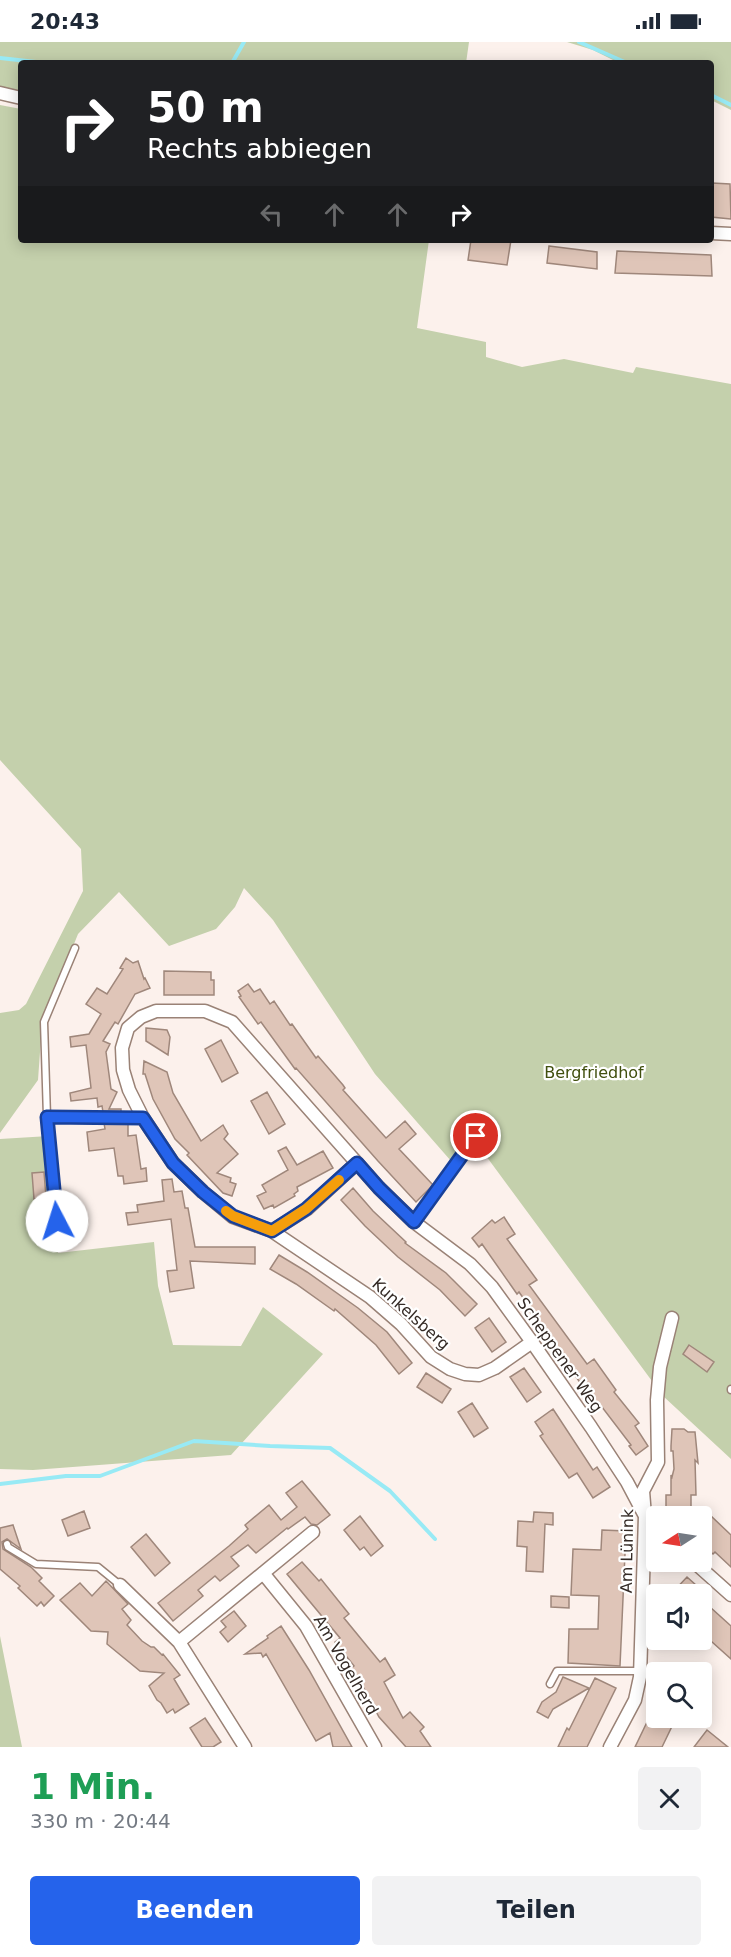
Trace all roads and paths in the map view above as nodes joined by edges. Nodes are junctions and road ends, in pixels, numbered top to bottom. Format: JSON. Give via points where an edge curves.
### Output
{"nodes":[{"id":1,"x":0,"y":93,"type":"edge"},
{"id":2,"x":18,"y":97,"type":"edge"},
{"id":3,"x":714,"y":233,"type":"edge"},
{"id":4,"x":731,"y":234,"type":"edge"},
{"id":5,"x":75,"y":948,"type":"dead end"},
{"id":6,"x":232,"y":1022,"type":"joint"},
{"id":7,"x":47,"y":1117,"type":"junction"},
{"id":8,"x":143,"y":1118,"type":"junction"},
{"id":9,"x":476,"y":1136,"type":"dead end"},
{"id":10,"x":357,"y":1163,"type":"junction"},
{"id":11,"x":57,"y":1221,"type":"dead end"},
{"id":12,"x":414,"y":1222,"type":"junction"},
{"id":13,"x":272,"y":1231,"type":"junction"},
{"id":14,"x":672,"y":1318,"type":"dead end"},
{"id":15,"x":532,"y":1342,"type":"junction"},
{"id":16,"x":645,"y":1516,"type":"junction"},
{"id":17,"x":313,"y":1532,"type":"dead end"},
{"id":18,"x":7,"y":1544,"type":"dead end"},
{"id":19,"x":705,"y":1572,"type":"edge"},
{"id":20,"x":263,"y":1574,"type":"junction"},
{"id":21,"x":120,"y":1585,"type":"joint"},
{"id":22,"x":731,"y":1595,"type":"edge"},
{"id":23,"x":179,"y":1642,"type":"junction"},
{"id":24,"x":640,"y":1671,"type":"junction"},
{"id":25,"x":550,"y":1684,"type":"dead end"},
{"id":26,"x":245,"y":1747,"type":"edge"},
{"id":27,"x":375,"y":1747,"type":"edge"},
{"id":28,"x":610,"y":1747,"type":"edge"}],
"edges":[{"from":1,"to":2,"type":"street"},
{"from":3,"to":4,"type":"street"},
{"from":5,"to":7,"type":"lane","via":[[44,1022]]},
{"from":6,"to":8,"type":"street","name":"Kunkelsberg","via":[[205,1011],[156,1011],[128,1028],[122,1048],[123,1070]]},
{"from":6,"to":10,"type":"street","name":"Scheppener Weg"},
{"from":7,"to":8,"type":"lane"},
{"from":7,"to":11,"type":"lane"},
{"from":8,"to":13,"type":"street","name":"Kunkelsberg","via":[[173,1163],[203,1192],[233,1216]]},
{"from":9,"to":12,"type":"lane"},
{"from":10,"to":12,"type":"street","name":"Scheppener Weg"},
{"from":10,"to":13,"type":"street","via":[[306,1209]]},
{"from":12,"to":15,"type":"street","name":"Scheppener Weg","via":[[470,1264]]},
{"from":13,"to":15,"type":"street","name":"Kunkelsberg","via":[[370,1297],[431,1358],[450,1369],[479,1375]]},
{"from":14,"to":16,"type":"street","name":"Am Lünink","via":[[660,1367],[658,1462],[643,1491]]},
{"from":15,"to":16,"type":"street","name":"Scheppener Weg","via":[[627,1482]]},
{"from":16,"to":24,"type":"street","name":"Am Lünink"},
{"from":17,"to":20,"type":"street"},
{"from":18,"to":21,"type":"lane","via":[[36,1564],[98,1567]]},
{"from":19,"to":22,"type":"street"},
{"from":20,"to":23,"type":"street"},
{"from":20,"to":27,"type":"street","name":"Am Vogelherd","via":[[306,1626]]},
{"from":21,"to":23,"type":"street"},
{"from":23,"to":26,"type":"street"},
{"from":24,"to":25,"type":"lane","via":[[557,1671]]},
{"from":24,"to":28,"type":"street","name":"Am Lünink","via":[[634,1700]]}]}
